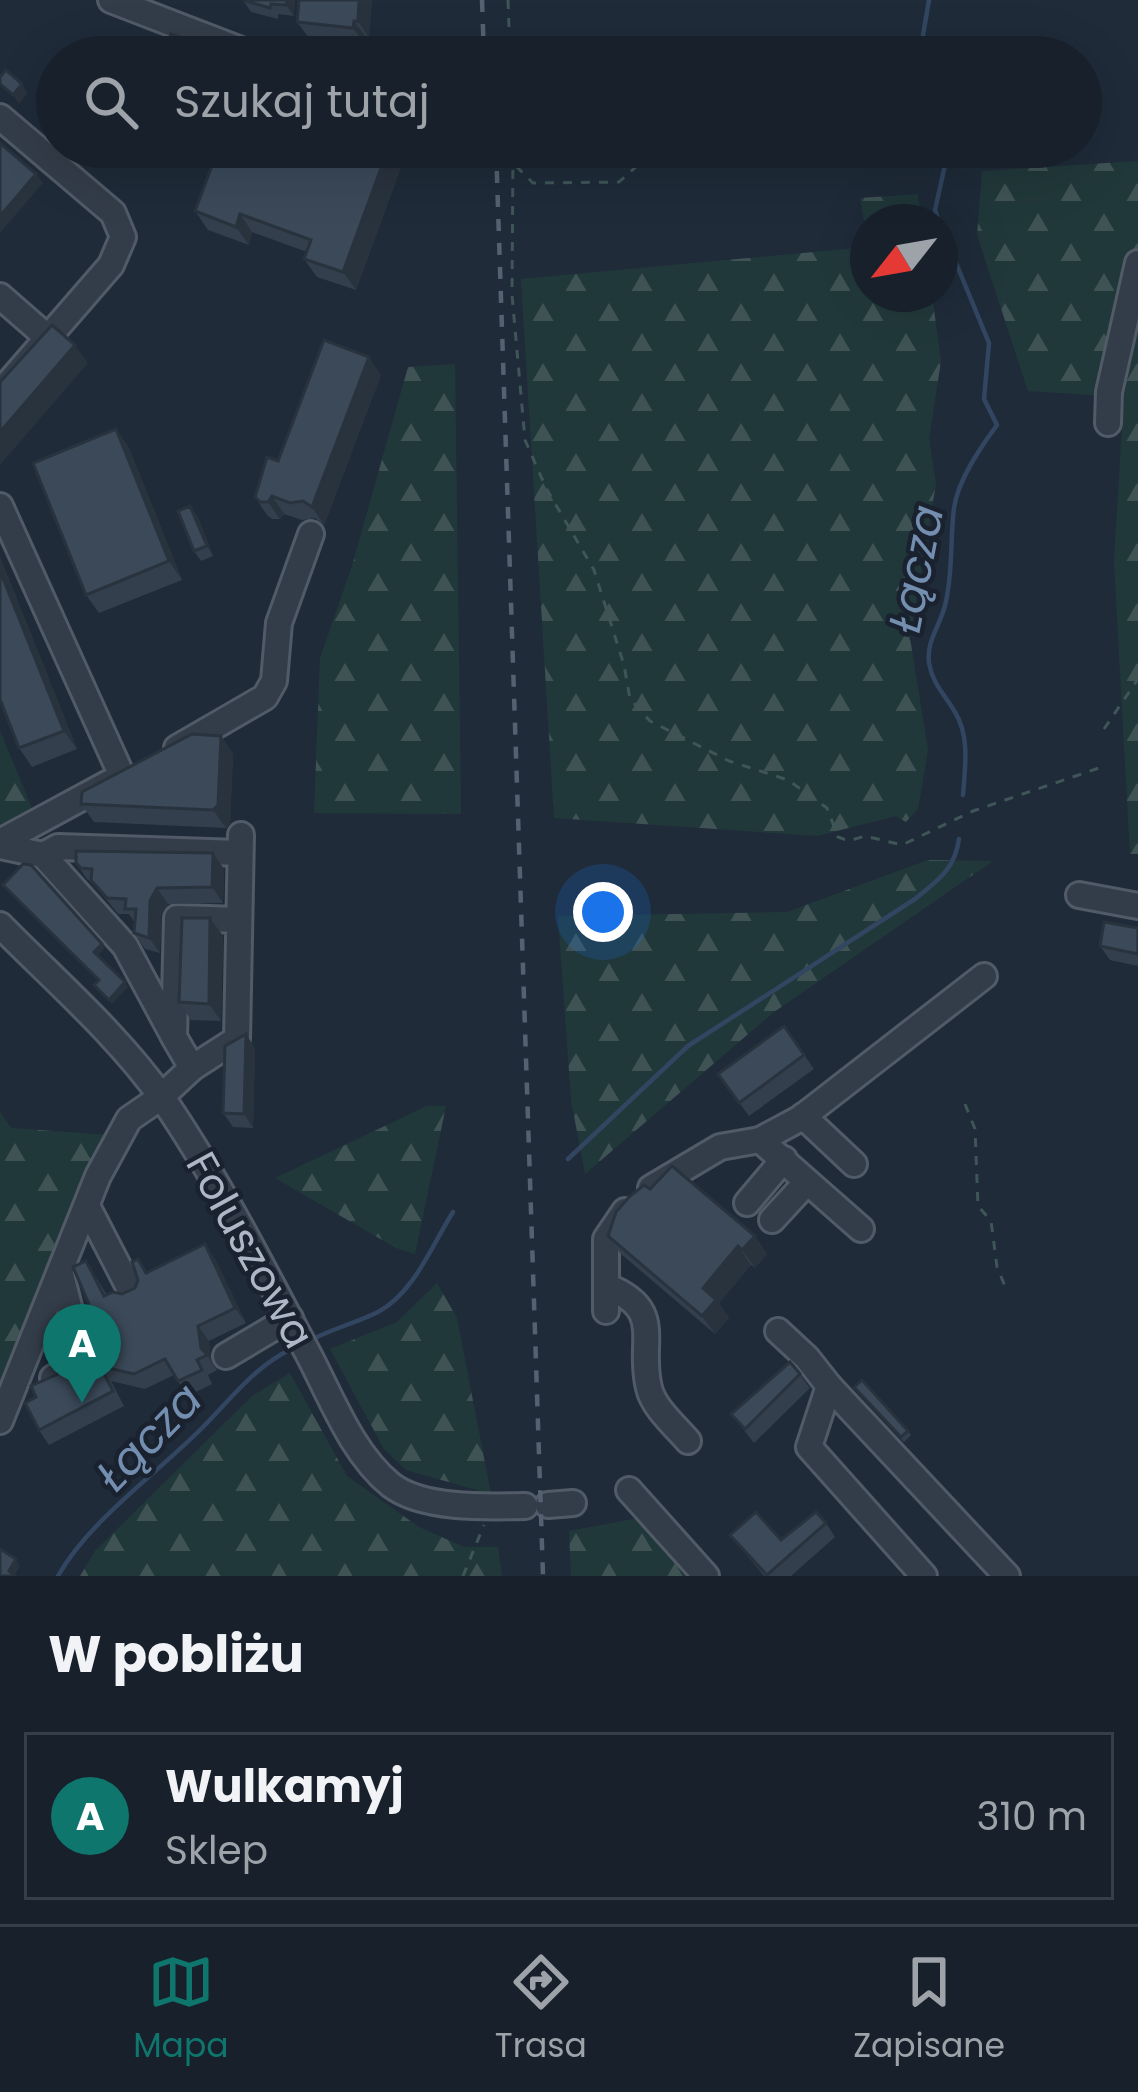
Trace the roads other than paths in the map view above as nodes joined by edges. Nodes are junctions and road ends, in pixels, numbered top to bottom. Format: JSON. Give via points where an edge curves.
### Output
{"nodes":[{"id":1,"x":111,"y":0,"type":"edge"},
{"id":2,"x":180,"y":13,"type":"edge"},
{"id":3,"x":222,"y":36,"type":"edge"},
{"id":4,"x":0,"y":117,"type":"edge"},
{"id":5,"x":36,"y":148,"type":"edge"},
{"id":6,"x":60,"y":168,"type":"edge"},
{"id":7,"x":1138,"y":263,"type":"edge"},
{"id":8,"x":0,"y":296,"type":"edge"},
{"id":9,"x":48,"y":338,"type":"junction"},
{"id":10,"x":0,"y":393,"type":"edge"},
{"id":11,"x":1108,"y":423,"type":"dead end"},
{"id":12,"x":0,"y":506,"type":"edge"},
{"id":13,"x":311,"y":534,"type":"dead end"},
{"id":14,"x":141,"y":766,"type":"junction"},
{"id":15,"x":0,"y":844,"type":"edge"},
{"id":16,"x":43,"y":855,"type":"junction"},
{"id":17,"x":1079,"y":895,"type":"dead end"},
{"id":18,"x":1138,"y":906,"type":"edge"},
{"id":19,"x":239,"y":920,"type":"junction"},
{"id":20,"x":0,"y":925,"type":"edge"},
{"id":21,"x":984,"y":976,"type":"dead end"},
{"id":22,"x":174,"y":1037,"type":"junction"},
{"id":23,"x":192,"y":1068,"type":"junction"},
{"id":24,"x":161,"y":1097,"type":"junction"},
{"id":25,"x":803,"y":1116,"type":"junction"},
{"id":26,"x":760,"y":1141,"type":"junction"},
{"id":27,"x":784,"y":1159,"type":"junction"},
{"id":28,"x":854,"y":1164,"type":"dead end"},
{"id":29,"x":807,"y":1181,"type":"junction"},
{"id":30,"x":747,"y":1203,"type":"dead end"},
{"id":31,"x":88,"y":1208,"type":"junction"},
{"id":32,"x":772,"y":1220,"type":"dead end"},
{"id":33,"x":861,"y":1229,"type":"dead end"},
{"id":34,"x":61,"y":1272,"type":"junction"},
{"id":35,"x":132,"y":1293,"type":"edge"},
{"id":36,"x":290,"y":1318,"type":"junction"},
{"id":37,"x":778,"y":1331,"type":"dead end"},
{"id":38,"x":226,"y":1356,"type":"dead end"},
{"id":39,"x":19,"y":1378,"type":"junction"},
{"id":40,"x":829,"y":1386,"type":"junction"},
{"id":41,"x":0,"y":1421,"type":"edge"},
{"id":42,"x":688,"y":1442,"type":"dead end"},
{"id":43,"x":629,"y":1490,"type":"dead end"},
{"id":44,"x":549,"y":1505,"type":"dead end"},
{"id":45,"x":706,"y":1576,"type":"edge"},
{"id":46,"x":924,"y":1576,"type":"edge"},
{"id":47,"x":1007,"y":1576,"type":"edge"}],
"edges":[{"from":1,"to":2,"type":"street"},
{"from":2,"to":3,"type":"street"},
{"from":4,"to":5,"type":"street"},
{"from":6,"to":9,"type":"street","via":[[113,213],[123,237],[111,265]]},
{"from":7,"to":11,"type":"street"},
{"from":8,"to":9,"type":"street"},
{"from":9,"to":10,"type":"street"},
{"from":12,"to":14,"type":"street"},
{"from":13,"to":14,"type":"street","via":[[279,623],[265,697]]},
{"from":14,"to":15,"type":"street"},
{"from":15,"to":16,"type":"street"},
{"from":16,"to":19,"type":"street","via":[[58,847],[241,844]]},
{"from":16,"to":22,"type":"street","via":[[125,946]]},
{"from":17,"to":18,"type":"street"},
{"from":19,"to":22,"type":"street","via":[[177,918]]},
{"from":19,"to":23,"type":"street","via":[[238,1039]]},
{"from":20,"to":24,"type":"street","name":"Foluszowa"},
{"from":21,"to":25,"type":"street"},
{"from":22,"to":23,"type":"street"},
{"from":23,"to":24,"type":"street"},
{"from":24,"to":31,"type":"street","via":[[129,1119]]},
{"from":24,"to":36,"type":"street","name":"Foluszowa"},
{"from":25,"to":26,"type":"street"},
{"from":25,"to":28,"type":"street"},
{"from":26,"to":27,"type":"street"},
{"from":26,"to":42,"type":"street","via":[[720,1147],[641,1195],[606,1239],[606,1299],[625,1293],[640,1307],[649,1390]]},
{"from":27,"to":29,"type":"street"},
{"from":27,"to":30,"type":"street"},
{"from":29,"to":32,"type":"street"},
{"from":29,"to":33,"type":"street"},
{"from":31,"to":34,"type":"street"},
{"from":31,"to":35,"type":"street"},
{"from":34,"to":39,"type":"street"},
{"from":34,"to":39,"type":"street","via":[[76,1351],[70,1365],[37,1387]]},
{"from":36,"to":38,"type":"street"},
{"from":36,"to":44,"type":"street","name":"Foluszowa","via":[[364,1458],[394,1488],[437,1502]]},
{"from":37,"to":40,"type":"street"},
{"from":39,"to":41,"type":"street"},
{"from":40,"to":46,"type":"street","via":[[808,1448]]},
{"from":40,"to":47,"type":"street"},
{"from":43,"to":45,"type":"street"}]}
